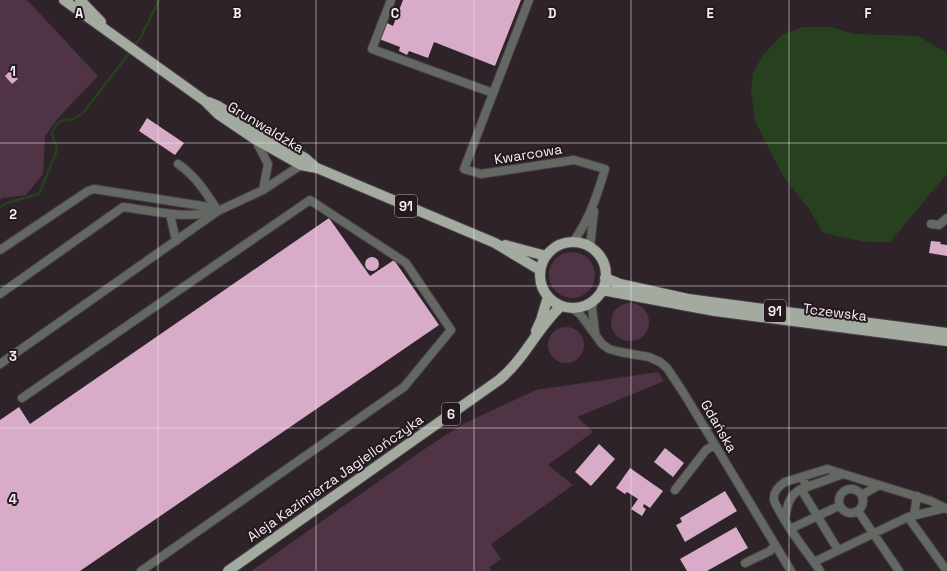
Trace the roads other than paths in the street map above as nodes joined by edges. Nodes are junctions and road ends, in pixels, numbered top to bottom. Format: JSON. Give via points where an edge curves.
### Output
{"nodes":[{"id":1,"x":64,"y":0,"type":"edge"},
{"id":2,"x":80,"y":0,"type":"edge"},
{"id":3,"x":391,"y":0,"type":"edge"},
{"id":4,"x":529,"y":0,"type":"edge"},
{"id":5,"x":111,"y":32,"type":"junction"},
{"id":6,"x":493,"y":93,"type":"junction"},
{"id":7,"x":205,"y":101,"type":"junction"},
{"id":8,"x":255,"y":139,"type":"junction"},
{"id":9,"x":178,"y":164,"type":"dead end"},
{"id":10,"x":301,"y":165,"type":"junction"},
{"id":11,"x":317,"y":168,"type":"junction"},
{"id":12,"x":263,"y":190,"type":"junction"},
{"id":13,"x":595,"y":203,"type":"junction"},
{"id":14,"x":218,"y":211,"type":"junction"},
{"id":15,"x":170,"y":214,"type":"junction"},
{"id":16,"x":947,"y":218,"type":"edge"},
{"id":17,"x":931,"y":224,"type":"dead end"},
{"id":18,"x":176,"y":241,"type":"junction"},
{"id":19,"x":573,"y":242,"type":"junction"},
{"id":20,"x":495,"y":243,"type":"junction"},
{"id":21,"x":590,"y":247,"type":"junction"},
{"id":22,"x":0,"y":250,"type":"edge"},
{"id":23,"x":546,"y":256,"type":"junction"},
{"id":24,"x":540,"y":270,"type":"junction"},
{"id":25,"x":606,"y":278,"type":"junction"},
{"id":26,"x":602,"y":290,"type":"junction"},
{"id":27,"x":0,"y":294,"type":"edge"},
{"id":28,"x":548,"y":297,"type":"junction"},
{"id":29,"x":594,"y":300,"type":"junction"},
{"id":30,"x":561,"y":306,"type":"junction"},
{"id":31,"x":572,"y":308,"type":"junction"},
{"id":32,"x":595,"y":333,"type":"junction"},
{"id":33,"x":947,"y":333,"type":"edge"},
{"id":34,"x":947,"y":341,"type":"edge"},
{"id":35,"x":529,"y":345,"type":"junction"},
{"id":36,"x":0,"y":364,"type":"edge"},
{"id":37,"x":22,"y":398,"type":"dead end"},
{"id":38,"x":714,"y":444,"type":"junction"},
{"id":39,"x":840,"y":475,"type":"junction"},
{"id":40,"x":802,"y":477,"type":"junction"},
{"id":41,"x":879,"y":485,"type":"junction"},
{"id":42,"x":804,"y":488,"type":"junction"},
{"id":43,"x":675,"y":490,"type":"dead end"},
{"id":44,"x":843,"y":491,"type":"junction"},
{"id":45,"x":862,"y":495,"type":"junction"},
{"id":46,"x":917,"y":496,"type":"junction"},
{"id":47,"x":839,"y":506,"type":"junction"},
{"id":48,"x":946,"y":509,"type":"edge"},
{"id":49,"x":858,"y":511,"type":"junction"},
{"id":50,"x":817,"y":516,"type":"junction"},
{"id":51,"x":911,"y":516,"type":"junction"},
{"id":52,"x":785,"y":520,"type":"junction"},
{"id":53,"x":790,"y":529,"type":"junction"},
{"id":54,"x":874,"y":532,"type":"junction"},
{"id":55,"x":775,"y":545,"type":"junction"},
{"id":56,"x":838,"y":550,"type":"junction"},
{"id":57,"x":814,"y":562,"type":"junction"},
{"id":58,"x":745,"y":564,"type":"dead end"},
{"id":59,"x":943,"y":568,"type":"edge"},
{"id":60,"x":141,"y":571,"type":"edge"},
{"id":61,"x":228,"y":571,"type":"edge"},
{"id":62,"x":791,"y":571,"type":"edge"},
{"id":63,"x":820,"y":571,"type":"edge"},
{"id":64,"x":899,"y":571,"type":"edge"}],
"edges":[{"from":1,"to":5,"type":"main road","name":"Grunwaldzka","number":"91"},
{"from":2,"to":5,"type":"main road","name":"Grunwaldzka","number":"91"},
{"from":3,"to":6,"type":"street","via":[[372,49]]},
{"from":4,"to":6,"type":"street"},
{"from":5,"to":7,"type":"main road","name":"Grunwaldzka","number":"91"},
{"from":6,"to":13,"type":"street","name":"Kwarcowa","via":[[464,169],[481,174],[574,160],[606,169]]},
{"from":7,"to":8,"type":"main road","name":"Grunwaldzka","number":"91","via":[[218,114]]},
{"from":7,"to":11,"type":"main road","name":"Grunwaldzka","number":"91","via":[[218,106],[305,158]]},
{"from":8,"to":10,"type":"main road","name":"Grunwaldzka","number":"91"},
{"from":8,"to":12,"type":"street","via":[[268,164]]},
{"from":9,"to":14,"type":"street","via":[[188,171]]},
{"from":10,"to":11,"type":"main road","name":"Grunwaldzka","number":"91"},
{"from":10,"to":12,"type":"street"},
{"from":11,"to":20,"type":"main road","name":"Grunwaldzka","number":"91"},
{"from":12,"to":14,"type":"street"},
{"from":13,"to":19,"type":"street","name":"Kwarcowa","via":[[581,232]]},
{"from":13,"to":21,"type":"street","name":"Kwarcowa"},
{"from":14,"to":15,"type":"street","via":[[202,215]]},
{"from":14,"to":18,"type":"street"},
{"from":14,"to":22,"type":"street","via":[[209,207],[94,189]]},
{"from":15,"to":18,"type":"street"},
{"from":15,"to":27,"type":"street","via":[[124,207]]},
{"from":16,"to":17,"type":"street","via":[[939,226]]},
{"from":18,"to":36,"type":"street"},
{"from":19,"to":21,"type":"main road"},
{"from":19,"to":23,"type":"main road","via":[[558,246]]},
{"from":20,"to":23,"type":"main road","name":"Grunwaldzka","number":"91"},
{"from":20,"to":24,"type":"main road","name":"Grunwaldzka","number":"91"},
{"from":21,"to":25,"type":"main road","via":[[602,260]]},
{"from":23,"to":24,"type":"main road"},
{"from":24,"to":28,"type":"main road","via":[[542,289]]},
{"from":25,"to":26,"type":"main road"},
{"from":25,"to":33,"type":"main road","name":"Tczewska","number":"91","via":[[620,284],[688,299]]},
{"from":26,"to":29,"type":"main road"},
{"from":26,"to":34,"type":"main road","name":"Tczewska","number":"91","via":[[715,311]]},
{"from":28,"to":30,"type":"main road"},
{"from":28,"to":35,"type":"main road","name":"Aleja Kazimierza Jagiellończyka","number":"6"},
{"from":29,"to":31,"type":"main road","via":[[584,306]]},
{"from":29,"to":32,"type":"street","via":[[592,308]]},
{"from":30,"to":31,"type":"main road"},
{"from":30,"to":35,"type":"main road","name":"Aleja Kazimierza Jagiellończyka","number":"6"},
{"from":31,"to":32,"type":"street","name":"Gdańska"},
{"from":32,"to":38,"type":"street","name":"Gdańska","via":[[609,349],[650,357],[667,368]]},
{"from":35,"to":61,"type":"main road","name":"Aleja Kazimierza Jagiellończyka","number":"6","via":[[515,365],[499,380]]},
{"from":37,"to":60,"type":"street","via":[[310,200],[406,263],[451,330],[404,387]]},
{"from":38,"to":43,"type":"street","via":[[706,450]]},
{"from":38,"to":55,"type":"street","name":"Gdańska"},
{"from":39,"to":40,"type":"street","via":[[827,469]]},
{"from":39,"to":41,"type":"street"},
{"from":39,"to":42,"type":"street"},
{"from":39,"to":44,"type":"street"},
{"from":40,"to":42,"type":"street"},
{"from":40,"to":52,"type":"street","via":[[785,482],[775,492],[774,499]]},
{"from":41,"to":45,"type":"street"},
{"from":41,"to":46,"type":"street"},
{"from":42,"to":50,"type":"street"},
{"from":42,"to":52,"type":"street","via":[[790,498]]},
{"from":44,"to":45,"type":"street","via":[[853,488]]},
{"from":44,"to":47,"type":"street","via":[[838,500]]},
{"from":45,"to":49,"type":"street","via":[[863,504]]},
{"from":46,"to":48,"type":"street"},
{"from":46,"to":51,"type":"street"},
{"from":47,"to":49,"type":"street","via":[[847,513]]},
{"from":47,"to":50,"type":"street"},
{"from":48,"to":51,"type":"street"},
{"from":49,"to":54,"type":"street"},
{"from":50,"to":53,"type":"street"},
{"from":50,"to":56,"type":"street"},
{"from":51,"to":54,"type":"street"},
{"from":51,"to":59,"type":"street"},
{"from":52,"to":53,"type":"street"},
{"from":53,"to":57,"type":"street"},
{"from":54,"to":56,"type":"street"},
{"from":54,"to":64,"type":"street"},
{"from":55,"to":58,"type":"street","via":[[770,551]]},
{"from":55,"to":62,"type":"street","name":"Gdańska"},
{"from":56,"to":57,"type":"street"},
{"from":57,"to":63,"type":"street"}]}
